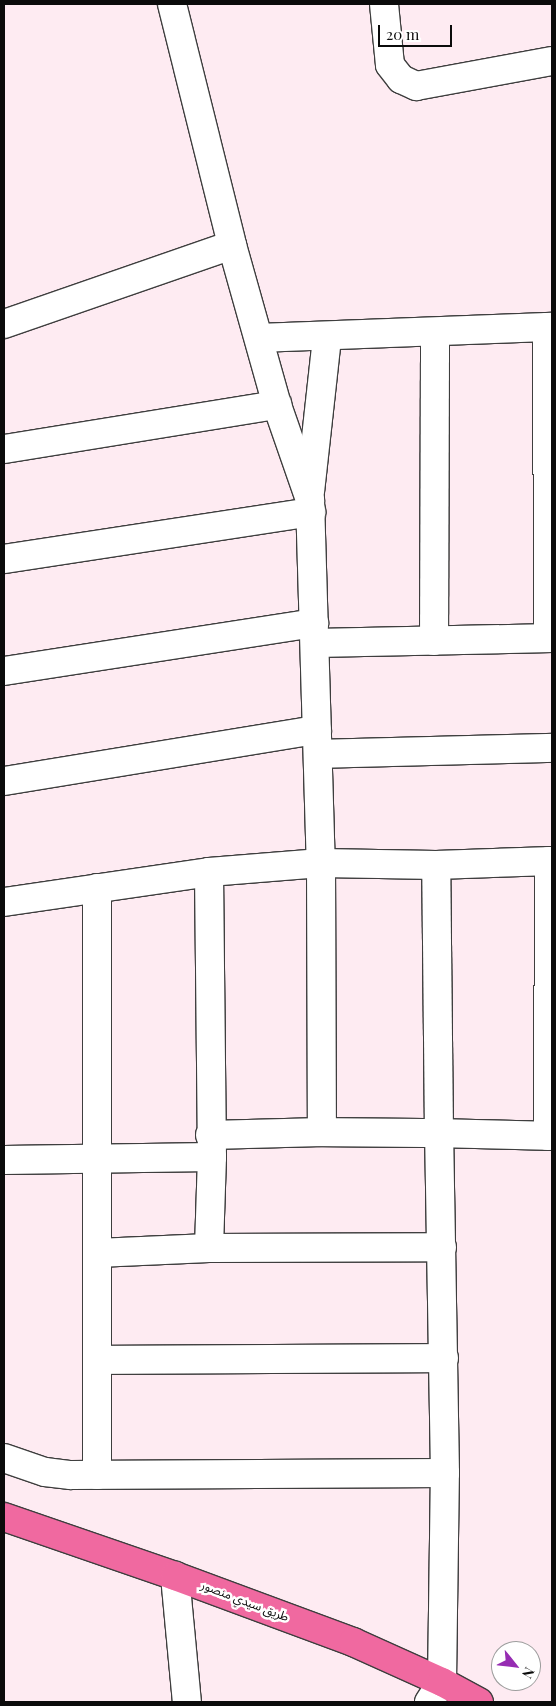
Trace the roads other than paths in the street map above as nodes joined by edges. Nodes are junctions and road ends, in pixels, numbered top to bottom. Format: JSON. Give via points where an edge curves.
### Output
{"nodes":[{"id":1,"x":172,"y":4,"type":"edge"},
{"id":2,"x":384,"y":4,"type":"edge"},
{"id":3,"x":552,"y":61,"type":"edge"},
{"id":4,"x":232,"y":245,"type":"junction"},
{"id":5,"x":4,"y":324,"type":"edge"},
{"id":6,"x":550,"y":327,"type":"edge"},
{"id":7,"x":435,"y":333,"type":"junction"},
{"id":8,"x":327,"y":337,"type":"junction"},
{"id":9,"x":259,"y":338,"type":"junction"},
{"id":10,"x":277,"y":405,"type":"junction"},
{"id":11,"x":4,"y":449,"type":"edge"},
{"id":12,"x":310,"y":506,"type":"junction"},
{"id":13,"x":4,"y":559,"type":"edge"},
{"id":14,"x":315,"y":633,"type":"junction"},
{"id":15,"x":550,"y":638,"type":"edge"},
{"id":16,"x":434,"y":641,"type":"junction"},
{"id":17,"x":4,"y":671,"type":"edge"},
{"id":18,"x":318,"y":742,"type":"junction"},
{"id":19,"x":552,"y":748,"type":"edge"},
{"id":20,"x":4,"y":781,"type":"edge"},
{"id":21,"x":551,"y":861,"type":"edge"},
{"id":22,"x":321,"y":862,"type":"junction"},
{"id":23,"x":436,"y":865,"type":"junction"},
{"id":24,"x":209,"y":872,"type":"junction"},
{"id":25,"x":97,"y":888,"type":"junction"},
{"id":26,"x":4,"y":902,"type":"edge"},
{"id":27,"x":322,"y":1132,"type":"junction"},
{"id":28,"x":439,"y":1133,"type":"junction"},
{"id":29,"x":550,"y":1136,"type":"edge"},
{"id":30,"x":211,"y":1146,"type":"junction"},
{"id":31,"x":99,"y":1158,"type":"junction"},
{"id":32,"x":4,"y":1160,"type":"edge"},
{"id":33,"x":442,"y":1247,"type":"junction"},
{"id":34,"x":209,"y":1248,"type":"junction"},
{"id":35,"x":97,"y":1253,"type":"junction"},
{"id":36,"x":444,"y":1358,"type":"junction"},
{"id":37,"x":99,"y":1360,"type":"junction"},
{"id":38,"x":4,"y":1458,"type":"edge"},
{"id":39,"x":445,"y":1473,"type":"junction"},
{"id":40,"x":97,"y":1475,"type":"junction"},
{"id":41,"x":4,"y":1518,"type":"edge"},
{"id":42,"x":175,"y":1576,"type":"junction"},
{"id":43,"x":436,"y":1692,"type":"edge"},
{"id":44,"x":187,"y":1702,"type":"edge"},
{"id":45,"x":479,"y":1702,"type":"edge"}],
"edges":[{"from":1,"to":4,"type":"street"},
{"from":2,"to":3,"type":"street","via":[[390,65],[401,79],[416,86]]},
{"from":4,"to":5,"type":"street"},
{"from":4,"to":9,"type":"street"},
{"from":6,"to":7,"type":"street"},
{"from":6,"to":15,"type":"street"},
{"from":7,"to":8,"type":"street"},
{"from":7,"to":16,"type":"street"},
{"from":8,"to":9,"type":"street"},
{"from":8,"to":12,"type":"street"},
{"from":9,"to":10,"type":"street"},
{"from":10,"to":11,"type":"street"},
{"from":10,"to":12,"type":"street"},
{"from":12,"to":13,"type":"street"},
{"from":12,"to":14,"type":"street"},
{"from":14,"to":16,"type":"street"},
{"from":14,"to":17,"type":"street"},
{"from":14,"to":18,"type":"street"},
{"from":15,"to":16,"type":"street"},
{"from":18,"to":19,"type":"street"},
{"from":18,"to":20,"type":"street"},
{"from":18,"to":22,"type":"street"},
{"from":21,"to":23,"type":"street"},
{"from":21,"to":29,"type":"street"},
{"from":22,"to":23,"type":"street"},
{"from":22,"to":24,"type":"street"},
{"from":22,"to":27,"type":"street"},
{"from":23,"to":28,"type":"street"},
{"from":24,"to":25,"type":"street"},
{"from":24,"to":30,"type":"street"},
{"from":25,"to":26,"type":"street"},
{"from":25,"to":31,"type":"street"},
{"from":27,"to":28,"type":"street"},
{"from":27,"to":30,"type":"street"},
{"from":28,"to":29,"type":"street"},
{"from":28,"to":33,"type":"street"},
{"from":30,"to":31,"type":"street"},
{"from":30,"to":34,"type":"street"},
{"from":31,"to":32,"type":"street"},
{"from":31,"to":35,"type":"street"},
{"from":33,"to":34,"type":"street"},
{"from":33,"to":36,"type":"street"},
{"from":34,"to":35,"type":"street"},
{"from":35,"to":37,"type":"street"},
{"from":36,"to":37,"type":"street"},
{"from":36,"to":39,"type":"street"},
{"from":37,"to":40,"type":"street"},
{"from":38,"to":40,"type":"street","via":[[45,1472]]},
{"from":39,"to":40,"type":"street"},
{"from":39,"to":43,"type":"street"},
{"from":41,"to":42,"type":"main road","name":"طريق سيدي منصور"},
{"from":42,"to":43,"type":"main road","name":"طريق سيدي منصور","via":[[353,1642]]},
{"from":42,"to":44,"type":"street"},
{"from":43,"to":45,"type":"main road","name":"طريق سيدي منصور"}]}
